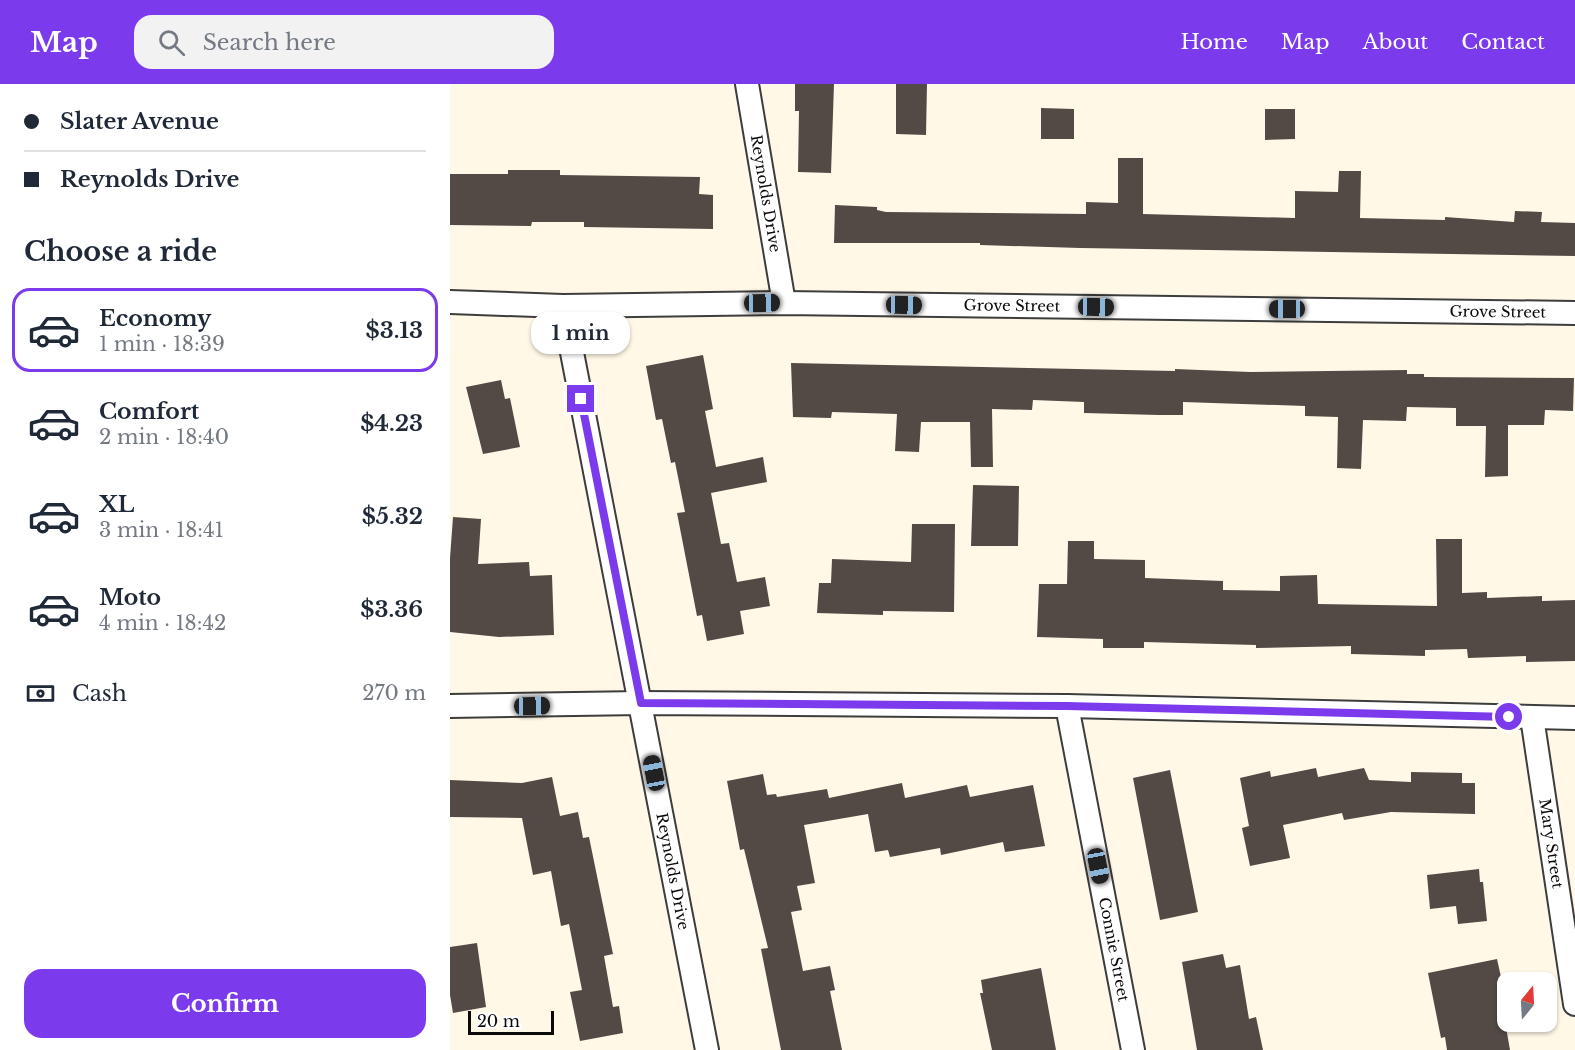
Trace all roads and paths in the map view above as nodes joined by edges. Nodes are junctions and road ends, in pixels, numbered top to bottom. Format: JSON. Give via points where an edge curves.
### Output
{"nodes":[{"id":1,"x":747,"y":84,"type":"edge"},
{"id":2,"x":450,"y":303,"type":"edge"},
{"id":3,"x":784,"y":303,"type":"junction"},
{"id":4,"x":563,"y":306,"type":"junction"},
{"id":5,"x":1575,"y":313,"type":"edge"},
{"id":6,"x":641,"y":703,"type":"junction"},
{"id":7,"x":450,"y":706,"type":"edge"},
{"id":8,"x":1067,"y":706,"type":"junction"},
{"id":9,"x":1532,"y":717,"type":"junction"},
{"id":10,"x":1575,"y":718,"type":"edge"},
{"id":11,"x":1575,"y":1004,"type":"edge"},
{"id":12,"x":707,"y":1050,"type":"edge"},
{"id":13,"x":1133,"y":1050,"type":"edge"}],
"edges":[{"from":1,"to":3,"type":"street","name":"Reynolds Drive"},
{"from":2,"to":4,"type":"street","name":"Grove Street"},
{"from":3,"to":4,"type":"street","name":"Grove Street"},
{"from":3,"to":5,"type":"street","name":"Grove Street"},
{"from":4,"to":6,"type":"street","name":"Reynolds Drive"},
{"from":6,"to":7,"type":"street"},
{"from":6,"to":8,"type":"street"},
{"from":6,"to":12,"type":"street","name":"Reynolds Drive"},
{"from":8,"to":9,"type":"street"},
{"from":8,"to":13,"type":"street","name":"Connie Street"},
{"from":9,"to":10,"type":"street"},
{"from":9,"to":11,"type":"street","name":"Mary Street"}]}
